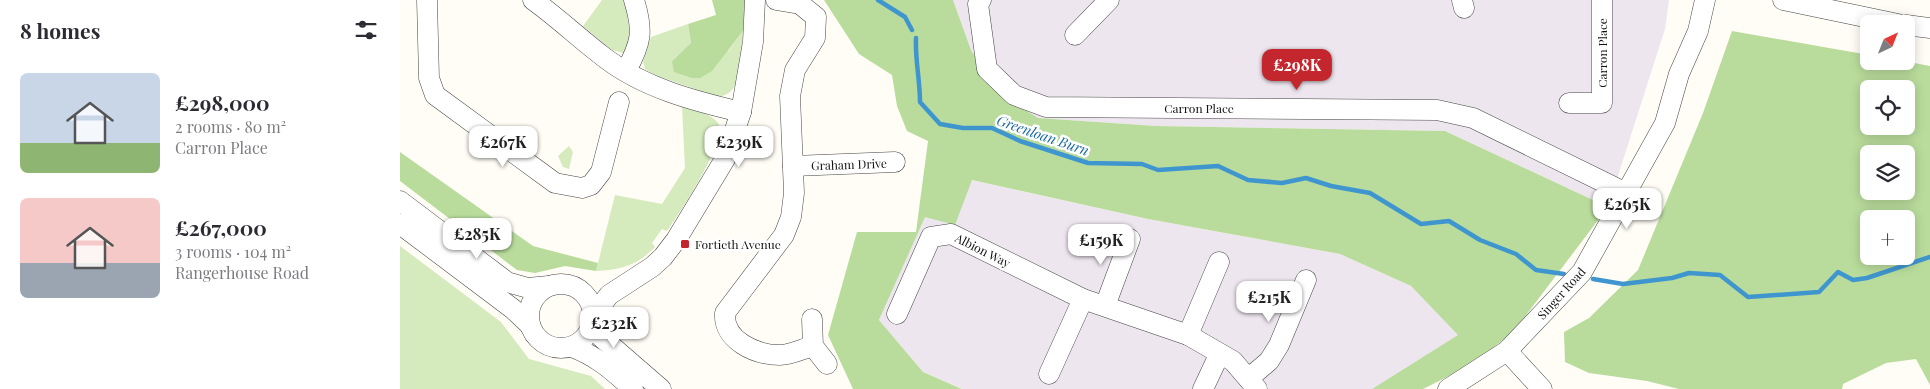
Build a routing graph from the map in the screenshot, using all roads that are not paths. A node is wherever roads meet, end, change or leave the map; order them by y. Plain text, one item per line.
1 (427, 0) edge
2 (533, 0) edge
3 (634, 0) edge
4 (755, 0) edge
5 (776, 0) edge
6 (981, 0) edge
7 (1109, 0) edge
8 (1602, 0) edge
9 (1705, 0) edge
10 (1783, 0) edge
11 (1860, 16) edge
12 (1915, 26) edge
13 (1930, 28) edge
14 (1076, 35) dead end
15 (626, 71) junction
16 (619, 102) dead end
17 (1569, 103) dead end
18 (740, 112) junction
19 (895, 162) dead end
20 (793, 166) junction
21 (1626, 193) junction
22 (400, 201) edge
23 (400, 224) edge
24 (1130, 239) dead end
25 (1219, 262) dead end
26 (1306, 280) dead end
27 (626, 281) junction
28 (549, 286) junction
29 (574, 286) junction
30 (1083, 299) junction
31 (1105, 306) junction
32 (897, 314) dead end
33 (594, 320) junction
34 (812, 320) dead end
35 (530, 325) junction
36 (1188, 335) junction
37 (813, 346) junction
38 (572, 347) junction
39 (1508, 351) junction
40 (1220, 354) junction
41 (827, 364) dead end
42 (1049, 374) dead end
43 (1253, 383) edge
44 (633, 389) edge
45 (661, 389) edge
46 (1203, 389) edge
47 (1448, 389) edge
48 (1542, 389) edge

1 - 16 street
2 - 15 street
3 - 15 street
4 - 18 street
5 - 20 street, Graham Drive
6 - 21 street, Carron Place
7 - 14 street
8 - 17 street, Carron Place
9 - 21 street, Singer Road
10 - 11 street
12 - 13 street
15 - 18 street
18 - 27 street
19 - 20 street, Graham Drive
20 - 37 street
21 - 39 street, Singer Road
22 - 28 street
23 - 35 street
24 - 31 street
25 - 36 street
26 - 43 street, Albion Way
27 - 29 street
27 - 33 street
28 - 29 street
28 - 35 street
29 - 33 street
30 - 31 street, Albion Way
30 - 32 street, Albion Way
30 - 42 street
31 - 36 street, Albion Way
33 - 38 street
33 - 45 street
34 - 37 street
35 - 38 street
36 - 40 street, Albion Way
37 - 41 street
38 - 44 street
39 - 47 street, Singer Road
39 - 48 street
40 - 43 street, Albion Way
40 - 46 street

